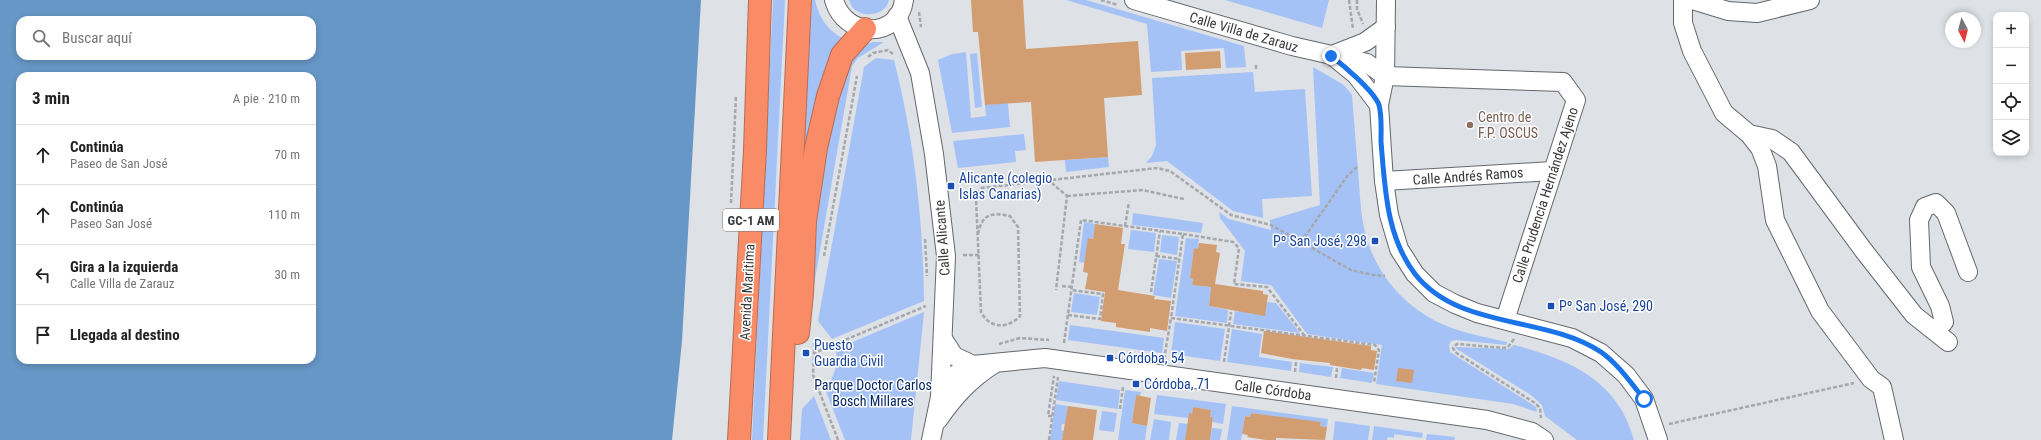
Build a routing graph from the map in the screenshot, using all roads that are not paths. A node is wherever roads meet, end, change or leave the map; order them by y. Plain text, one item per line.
1 (760, 0) edge
2 (800, 0) edge
3 (834, 0) edge
4 (1134, 0) edge
5 (1386, 0) edge
6 (1683, 0) edge
7 (1692, 0) edge
8 (1810, 0) edge
9 (912, 3) edge
10 (897, 16) junction
11 (1386, 27) junction
12 (866, 29) junction
13 (1331, 56) junction
14 (1385, 76) junction
15 (1379, 105) junction
16 (1749, 134) junction
17 (1553, 171) junction
18 (1384, 181) junction
19 (1968, 272) dead end
20 (1507, 327) junction
21 (943, 339) junction
22 (972, 372) junction
23 (945, 373) junction
24 (1657, 434) edge
25 (934, 435) edge
26 (779, 436) edge
27 (739, 440) edge
28 (1544, 440) edge
29 (1894, 440) edge

1 - 27 highway, Avenida Maritima / GC-1 AM
2 - 26 highway, GC-1 AM
3 - 12 street
4 - 13 street, Calle Villa de Zarauz
5 - 11 street
6 - 16 street
7 - 8 street
9 - 10 street
10 - 12 street
10 - 21 street, Calle Alicante
11 - 13 street
11 - 14 street
12 - 26 highway
13 - 14 street, Calle Villa de Zarauz
13 - 15 street, Calle Villa de Zarauz
14 - 15 street
14 - 17 street, Calle Prudencia Hernández Ajeno
15 - 18 street
16 - 19 street
16 - 29 street
17 - 18 street, Calle Andrés Ramos
17 - 20 street, Calle Prudencia Hernández Ajeno
18 - 20 street
20 - 24 street
21 - 22 street
21 - 23 street, Calle Alicante
22 - 23 street
22 - 25 street
22 - 28 street, Calle Córdoba
23 - 25 street, Calle Alicante

